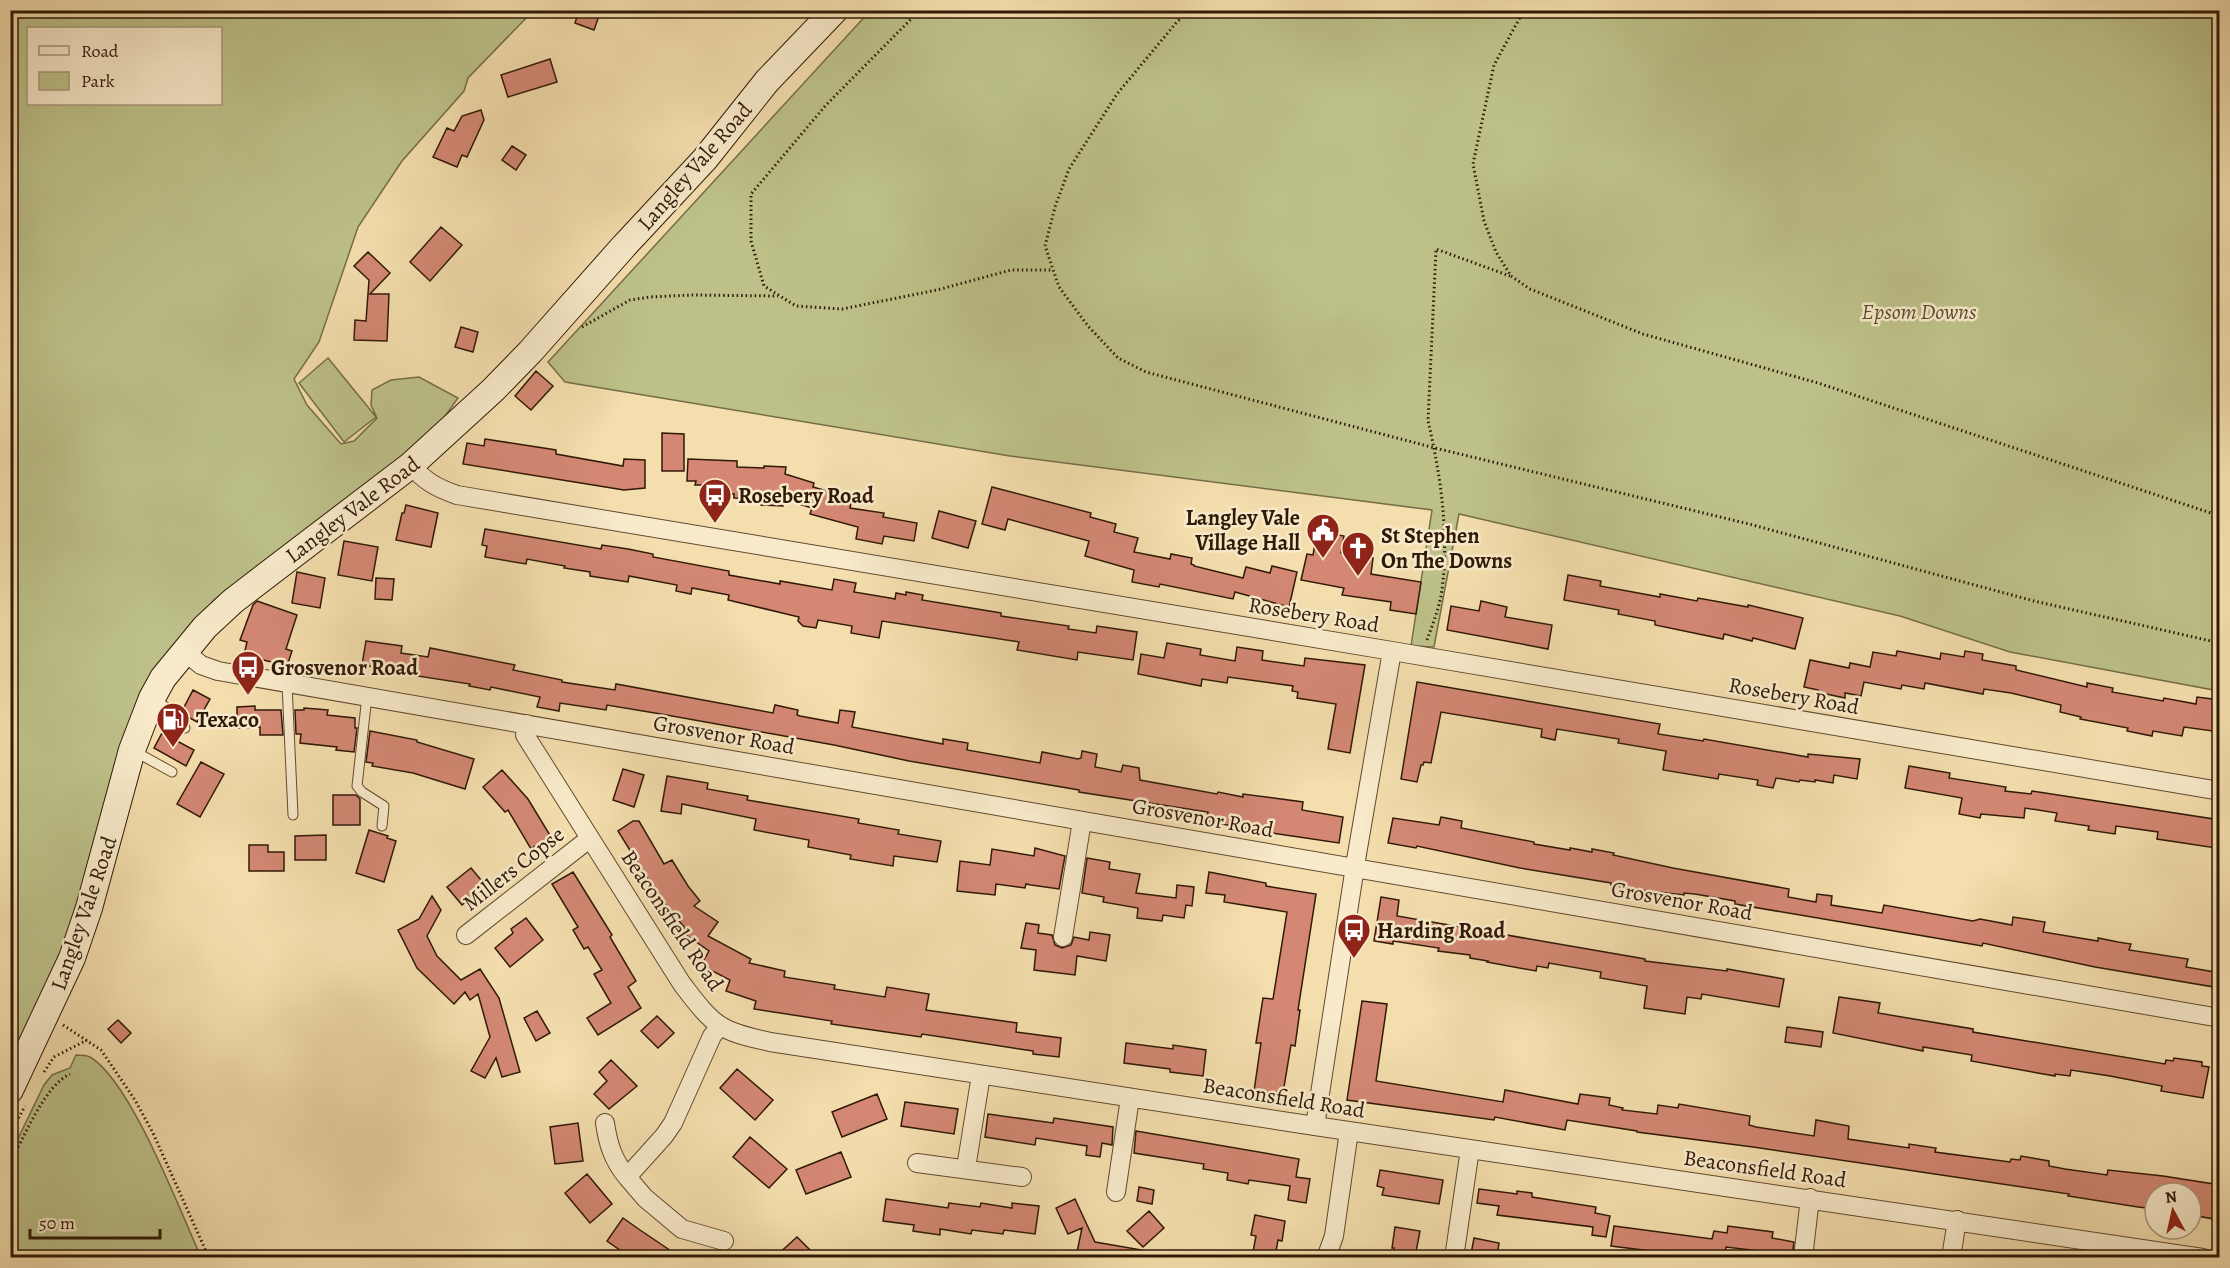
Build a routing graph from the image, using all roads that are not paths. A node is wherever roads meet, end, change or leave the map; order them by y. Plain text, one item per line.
1 (835, 10) edge
2 (411, 465) junction
3 (184, 651) junction
4 (1392, 651) junction
5 (287, 684) junction
6 (367, 696) junction
7 (152, 698) junction
8 (527, 724) junction
9 (185, 729) dead end
10 (132, 750) junction
11 (171, 772) dead end
12 (2220, 791) edge
13 (293, 815) dead end
14 (1082, 821) junction
15 (382, 826) dead end
16 (589, 839) junction
17 (1356, 868) junction
18 (466, 935) dead end
19 (1063, 937) dead end
20 (2220, 1018) edge
21 (720, 1026) junction
22 (981, 1075) junction
23 (18, 1098) edge
24 (1130, 1098) junction
25 (604, 1123) dead end
26 (1315, 1126) junction
27 (1348, 1131) junction
28 (1470, 1149) junction
29 (917, 1162) dead end
30 (966, 1168) junction
31 (627, 1177) junction
32 (1022, 1177) dead end
33 (1116, 1192) dead end
34 (1810, 1198) junction
35 (1957, 1220) junction
36 (724, 1241) dead end
37 (2099, 1250) edge
38 (1326, 1257) edge
39 (1454, 1257) edge
40 (1803, 1257) edge
41 (1951, 1257) edge
42 (2203, 1257) edge

1 - 2 street, Langley Vale Road
2 - 3 street, Langley Vale Road
2 - 4 street, Rosebery Road
3 - 5 street, Grosvenor Road
3 - 7 street, Langley Vale Road
4 - 12 street, Rosebery Road
4 - 17 street
5 - 6 street, Grosvenor Road
5 - 13 lane
6 - 8 street, Grosvenor Road
6 - 15 lane
7 - 9 lane
7 - 10 street, Langley Vale Road
8 - 14 street, Grosvenor Road
8 - 16 street, Beaconsfield Road
10 - 11 lane
10 - 23 street, Langley Vale Road
14 - 17 street, Grosvenor Road
14 - 19 street
16 - 18 street, Millers Copse
16 - 21 street, Beaconsfield Road
17 - 20 street, Grosvenor Road
17 - 26 street
21 - 22 street, Beaconsfield Road
21 - 31 street
22 - 24 street, Beaconsfield Road
22 - 30 street
24 - 26 street, Beaconsfield Road
24 - 33 street
25 - 31 street
26 - 27 street, Beaconsfield Road
27 - 28 street, Beaconsfield Road
27 - 38 street
28 - 34 street, Beaconsfield Road
28 - 39 street
29 - 30 street
30 - 32 street
31 - 36 street
34 - 35 street, Beaconsfield Road
34 - 40 street
35 - 37 street, Beaconsfield Road
35 - 41 street
37 - 42 street, Beaconsfield Road

